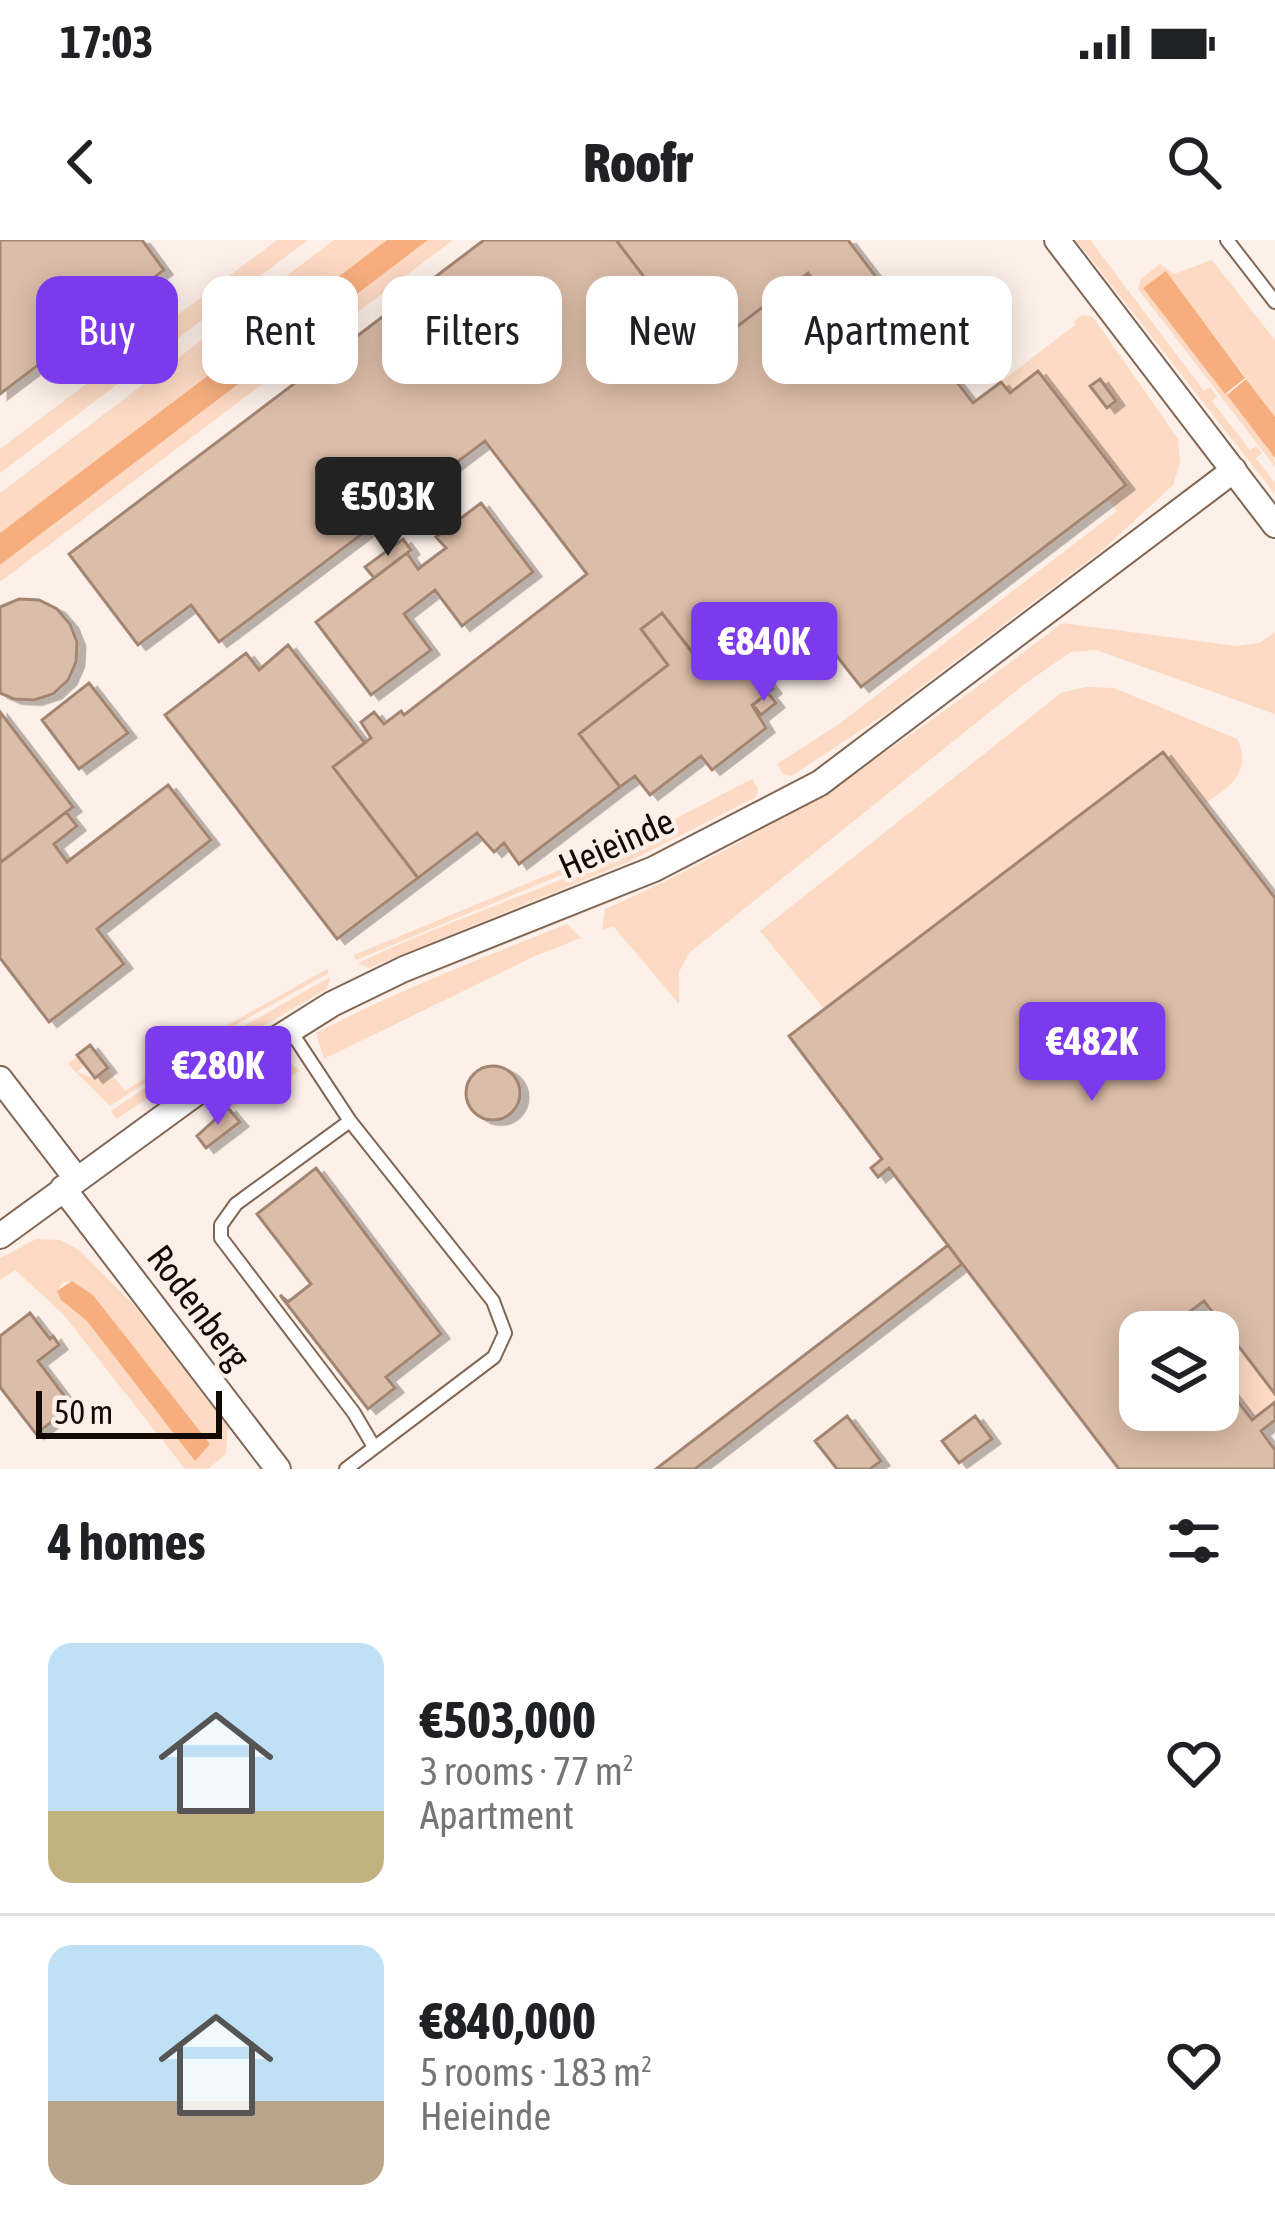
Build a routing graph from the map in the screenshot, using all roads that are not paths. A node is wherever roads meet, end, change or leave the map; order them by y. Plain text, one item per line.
1 (1057, 240) edge
2 (1226, 240) edge
3 (1275, 302) edge
4 (1234, 470) junction
5 (1275, 525) edge
6 (290, 1030) junction
7 (0, 1079) edge
8 (350, 1121) junction
9 (70, 1183) junction
10 (0, 1236) edge
11 (374, 1447) junction
12 (278, 1469) edge
13 (346, 1469) edge

1 - 4 street
2 - 3 lane
4 - 5 street
4 - 6 street, Heieinde
6 - 8 lane
6 - 9 street, Heieinde
7 - 9 street, Rodenberg
8 - 11 lane
8 - 11 lane
9 - 10 street, Heieinde
9 - 12 street, Rodenberg
11 - 13 lane

